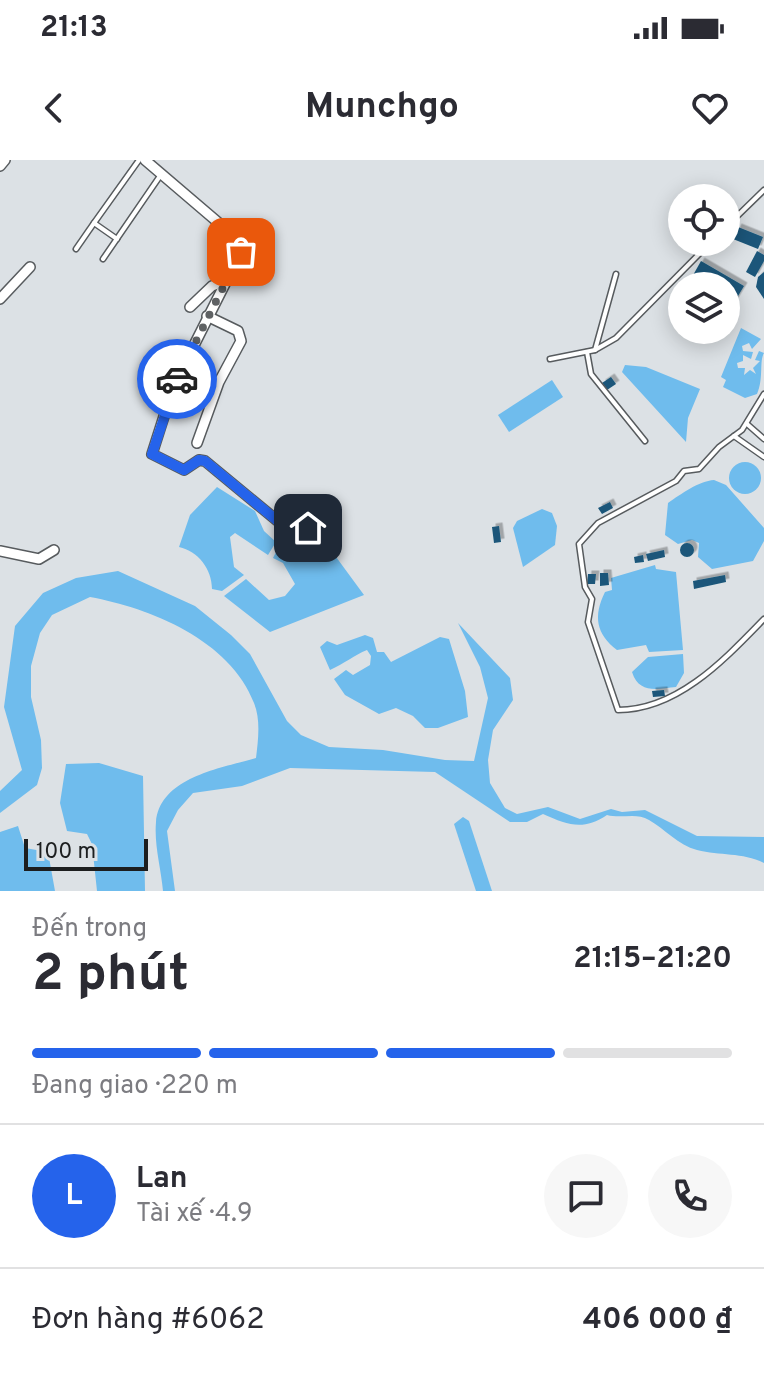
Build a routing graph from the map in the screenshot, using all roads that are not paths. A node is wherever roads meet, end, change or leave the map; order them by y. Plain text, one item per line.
1 (5, 160) edge
2 (142, 160) edge
3 (0, 166) edge
4 (160, 176) junction
5 (764, 190) edge
6 (740, 213) edge
7 (94, 223) junction
8 (117, 239) junction
9 (76, 249) dead end
10 (697, 256) edge
11 (103, 259) dead end
12 (30, 267) dead end
13 (616, 274) dead end
14 (225, 281) junction
15 (0, 299) edge
16 (190, 307) dead end
17 (207, 316) junction
18 (595, 350) junction
19 (587, 352) junction
20 (550, 359) dead end
21 (764, 394) edge
22 (747, 424) junction
23 (734, 436) junction
24 (764, 439) edge
25 (645, 441) dead end
26 (197, 443) dead end
27 (764, 457) edge
28 (322, 519) dead end
29 (54, 550) dead end
30 (0, 551) edge
31 (764, 619) edge

1 - 3 street
2 - 4 street
2 - 7 lane
4 - 8 lane
4 - 14 street
5 - 6 lane
7 - 8 lane
7 - 9 lane
8 - 11 lane
10 - 18 lane
12 - 15 street
13 - 18 lane
14 - 16 street
14 - 17 street
17 - 26 street
17 - 28 street
18 - 19 lane
19 - 20 lane
19 - 25 lane
21 - 22 lane
22 - 23 lane
22 - 24 lane
23 - 27 lane
23 - 31 lane
29 - 30 street

